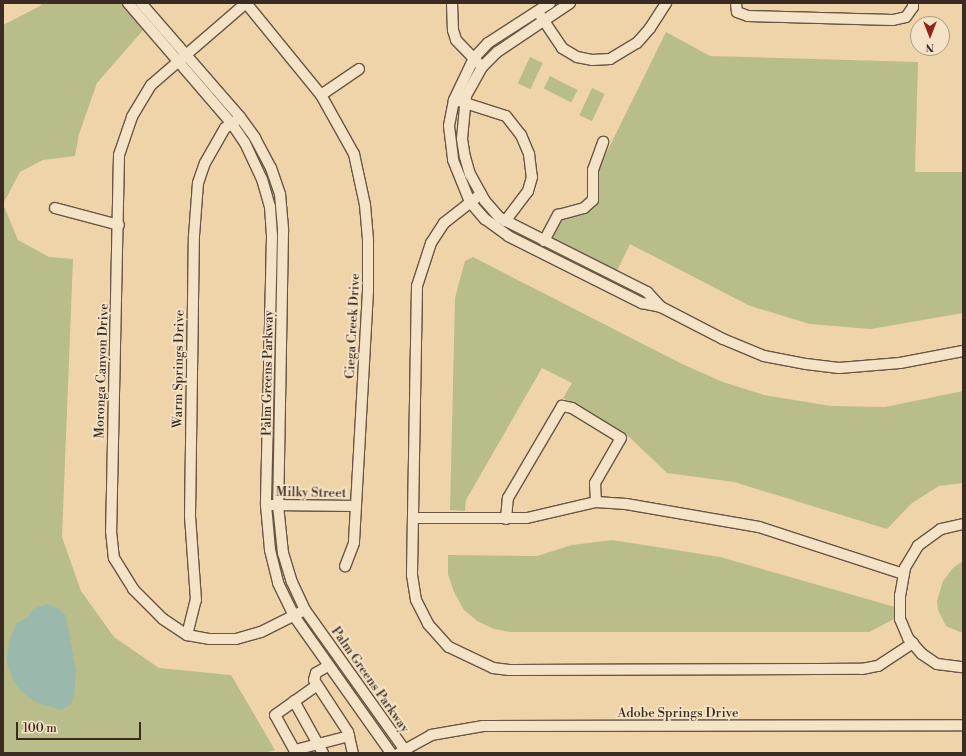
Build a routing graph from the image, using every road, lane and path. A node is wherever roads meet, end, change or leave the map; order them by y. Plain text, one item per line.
1 (128, 3) edge
2 (141, 3) edge
3 (246, 3) edge
4 (452, 3) edge
5 (550, 3) edge
6 (570, 3) edge
7 (666, 3) edge
8 (913, 3) edge
9 (736, 7) edge
10 (537, 11) junction
11 (543, 20) junction
12 (187, 55) junction
13 (474, 58) junction
14 (179, 62) junction
15 (482, 67) junction
16 (360, 69) dead end
17 (322, 95) junction
18 (454, 100) junction
19 (465, 102) junction
20 (240, 118) junction
21 (232, 124) junction
22 (603, 142) dead end
23 (481, 194) junction
24 (470, 202) junction
25 (55, 208) dead end
26 (505, 221) junction
27 (119, 224) junction
28 (544, 241) junction
29 (661, 307) junction
30 (963, 351) edge
31 (596, 502) junction
32 (266, 505) junction
33 (278, 505) junction
34 (356, 506) junction
35 (414, 518) junction
36 (506, 519) junction
37 (963, 524) edge
38 (346, 566) dead end
39 (904, 574) junction
40 (305, 610) junction
41 (294, 616) junction
42 (187, 635) junction
43 (913, 643) junction
44 (328, 666) junction
45 (963, 667) edge
46 (316, 686) junction
47 (294, 701) junction
48 (963, 725) edge
49 (349, 736) junction
50 (322, 748) edge
51 (295, 752) edge
52 (403, 752) edge
53 (353, 753) edge
54 (391, 753) edge

1 - 14 street, Palm Greens Parkway
2 - 12 street, Palm Greens Parkway
3 - 12 street, Moronga Canyon Drive
3 - 17 street, Ciega Creek Drive
4 - 13 street
5 - 10 street
6 - 11 street
7 - 11 street
8 - 9 street
10 - 11 street
10 - 13 street
11 - 15 street
12 - 14 street, Moronga Canyon Drive
12 - 20 street, Palm Greens Parkway
13 - 15 street
13 - 18 street
14 - 21 street, Palm Greens Parkway
14 - 27 street, Moronga Canyon Drive
15 - 19 street
16 - 17 street
17 - 34 street, Ciega Creek Drive
18 - 19 street
18 - 24 street
19 - 23 street
19 - 26 street
20 - 21 street, Warm Springs Drive
20 - 33 street, Palm Greens Parkway
21 - 32 street, Palm Greens Parkway
21 - 42 street, Warm Springs Drive
22 - 28 street
23 - 24 street
23 - 26 street
24 - 29 street
24 - 35 street
25 - 27 street
26 - 28 street
27 - 42 street, Moronga Canyon Drive
28 - 29 street
29 - 30 street
31 - 36 street
31 - 36 street
31 - 39 street
32 - 33 street, Milky Street
32 - 41 street, Palm Greens Parkway
33 - 34 street, Milky Street
33 - 40 street, Palm Greens Parkway
34 - 38 street, Ciega Creek Drive
35 - 36 street
35 - 43 street
37 - 39 street
39 - 43 street
40 - 41 street, Moronga Canyon Drive
40 - 52 street, Palm Greens Parkway
41 - 42 street, Moronga Canyon Drive
41 - 44 street, Palm Greens Parkway
43 - 45 street
44 - 46 street
44 - 54 street, Palm Greens Parkway
46 - 47 street
46 - 49 street
47 - 50 street
47 - 51 street
48 - 52 street, Adobe Springs Drive
49 - 50 street
49 - 53 street
50 - 51 street

